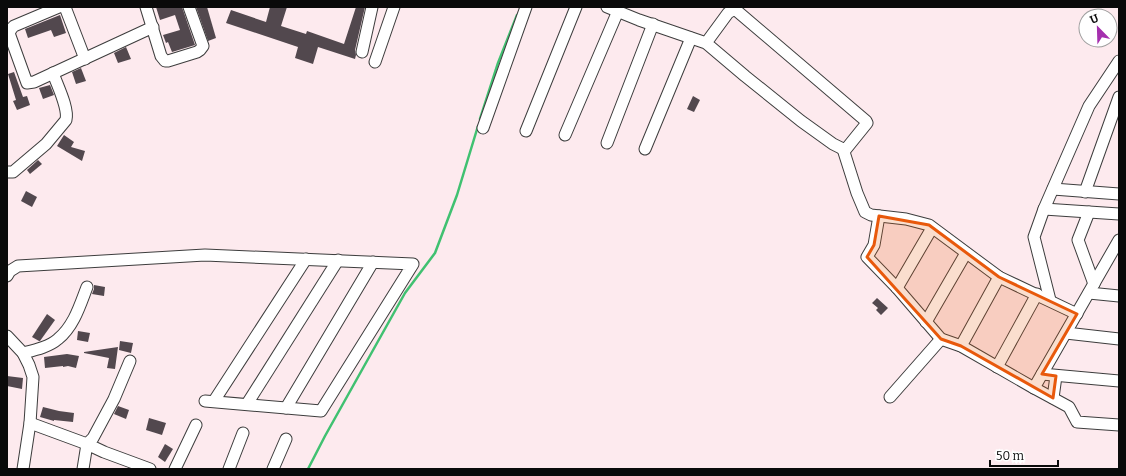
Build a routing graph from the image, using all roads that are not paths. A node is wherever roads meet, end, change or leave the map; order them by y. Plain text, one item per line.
1 (59, 7) edge
2 (65, 7) edge
3 (146, 7) edge
4 (190, 7) edge
5 (372, 7) edge
6 (394, 7) edge
7 (526, 7) edge
8 (576, 7) edge
9 (607, 7) edge
10 (618, 11) junction
11 (653, 24) junction
12 (153, 27) junction
13 (691, 38) junction
14 (706, 43) junction
15 (362, 52) dead end
16 (85, 59) junction
17 (1119, 61) edge
18 (375, 62) dead end
19 (53, 73) junction
20 (1119, 97) edge
21 (483, 128) dead end
22 (526, 131) dead end
23 (565, 135) dead end
24 (607, 143) dead end
25 (645, 149) dead end
26 (843, 149) junction
27 (7, 172) edge
28 (1053, 189) junction
29 (1085, 192) junction
30 (1119, 194) edge
31 (1044, 209) junction
32 (1089, 212) junction
33 (1119, 214) edge
34 (879, 216) junction
35 (932, 228) junction
36 (1119, 240) edge
37 (966, 252) junction
38 (1115, 253) edge
39 (306, 259) junction
40 (338, 260) junction
41 (373, 262) junction
42 (7, 276) edge
43 (999, 277) junction
44 (87, 287) dead end
45 (897, 288) junction
46 (1091, 289) junction
47 (1037, 294) junction
48 (1119, 296) edge
49 (1050, 300) junction
50 (1077, 314) junction
51 (926, 322) junction
52 (1066, 333) junction
53 (7, 336) edge
54 (941, 339) junction
55 (1119, 339) edge
56 (961, 346) junction
57 (23, 353) junction
58 (130, 361) dead end
59 (997, 367) junction
60 (1042, 374) junction
61 (1056, 376) junction
62 (1119, 381) edge
63 (1034, 388) junction
64 (890, 397) dead end
65 (1053, 398) junction
66 (247, 404) junction
67 (286, 408) junction
68 (30, 422) junction
69 (196, 425) dead end
70 (1119, 425) edge
71 (243, 433) dead end
72 (286, 439) dead end
73 (88, 444) junction
74 (23, 469) edge
75 (83, 469) edge
76 (150, 469) edge
77 (175, 469) edge
78 (229, 469) edge
79 (273, 469) edge

1 - 19 street
2 - 16 street
3 - 12 street
4 - 12 street
5 - 15 street
6 - 18 street
7 - 21 street
8 - 22 street
9 - 10 street
10 - 11 street
10 - 23 street
11 - 13 street
11 - 24 street
12 - 16 street
13 - 14 street
13 - 25 street
14 - 26 street
14 - 26 street
16 - 19 street
17 - 28 street
19 - 27 street
20 - 29 street
26 - 34 street
28 - 29 street
28 - 31 street
29 - 30 street
31 - 32 street
31 - 49 street
32 - 33 street
32 - 46 street
34 - 35 street
34 - 45 street
35 - 37 street
35 - 45 street
36 - 38 street
37 - 43 street
37 - 51 street
38 - 46 street
39 - 40 street
39 - 42 street
39 - 66 street
40 - 41 street
40 - 66 street
41 - 67 street
41 - 67 street
43 - 47 street
43 - 56 street
44 - 57 street
45 - 51 street
46 - 48 street
46 - 50 street
47 - 49 street
47 - 59 street
49 - 50 street
50 - 52 street
51 - 54 street
52 - 55 street
52 - 60 street
53 - 57 street
54 - 56 street
54 - 64 street
56 - 59 street
57 - 68 street
58 - 73 street
59 - 63 street
60 - 61 street
60 - 63 street
61 - 62 street
61 - 65 street
63 - 65 street
65 - 70 street
66 - 67 street
68 - 73 street
68 - 74 street
69 - 77 street
71 - 78 street
72 - 79 street
73 - 75 street
73 - 76 street

